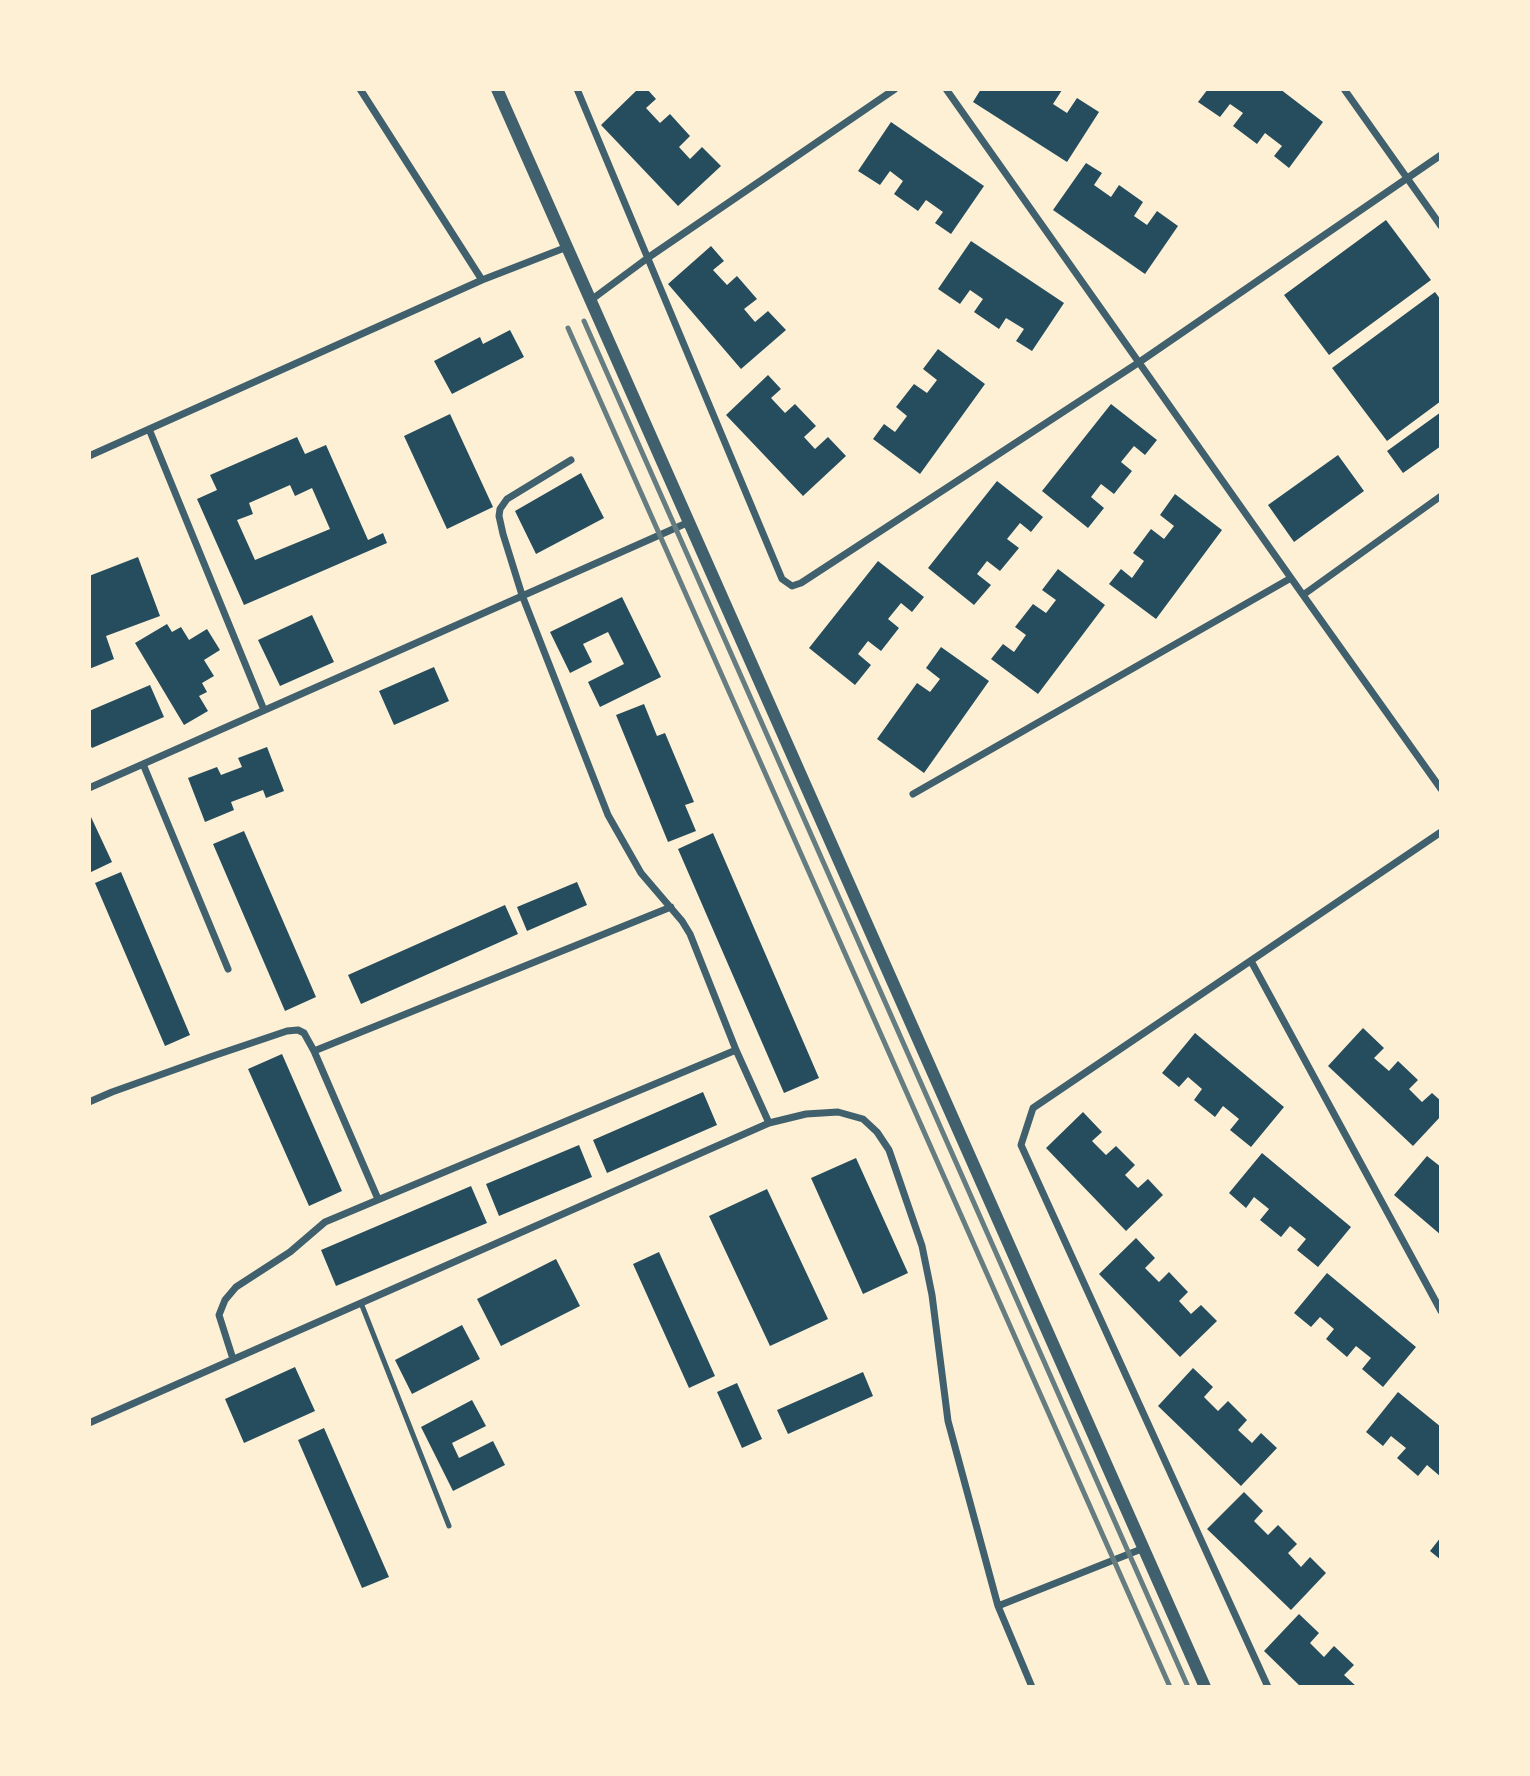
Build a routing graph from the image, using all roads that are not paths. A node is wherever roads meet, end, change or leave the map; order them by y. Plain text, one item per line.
1 (360, 89) edge
2 (497, 89) edge
3 (577, 89) edge
4 (895, 89) edge
5 (946, 89) edge
6 (1344, 89) edge
7 (1441, 155) edge
8 (1407, 179) junction
9 (1441, 226) edge
10 (567, 247) junction
11 (649, 257) junction
12 (482, 281) junction
13 (590, 300) junction
14 (1138, 363) junction
15 (149, 429) junction
16 (89, 456) edge
17 (571, 460) dead end
18 (1441, 496) edge
19 (689, 522) junction
20 (1291, 579) junction
21 (522, 595) junction
22 (1303, 595) junction
23 (264, 710) junction
24 (143, 764) junction
25 (89, 788) edge
26 (1441, 789) edge
27 (913, 794) dead end
28 (1441, 832) edge
29 (671, 907) junction
30 (1251, 961) junction
31 (228, 969) dead end
32 (736, 1050) junction
33 (314, 1051) junction
34 (89, 1102) edge
35 (769, 1122) junction
36 (378, 1199) junction
37 (361, 1303) junction
38 (1441, 1311) edge
39 (233, 1359) junction
40 (89, 1423) edge
41 (449, 1526) dead end
42 (1144, 1548) junction
43 (998, 1606) junction
44 (1032, 1687) edge
45 (1206, 1687) edge
46 (1268, 1687) edge

1 - 12 street
2 - 10 street
3 - 11 street
4 - 11 street
5 - 14 street
6 - 8 street
7 - 8 street
8 - 9 street
8 - 14 street
10 - 12 street
10 - 13 street
11 - 13 street
11 - 14 street
12 - 15 street
13 - 19 street
14 - 20 street
15 - 16 street
15 - 23 street
17 - 21 street
18 - 22 street
19 - 21 street
19 - 42 street
20 - 22 street
20 - 27 street
21 - 23 street
21 - 29 street
22 - 26 street
23 - 24 street
24 - 25 street
24 - 31 street
28 - 30 street
29 - 32 street
29 - 33 street
30 - 38 street
30 - 46 street
32 - 35 street
32 - 36 street
33 - 34 street
33 - 36 street
35 - 37 street
35 - 43 street
36 - 39 street
37 - 39 street
37 - 41 lane
39 - 40 street
42 - 43 street
42 - 45 street
43 - 44 street

